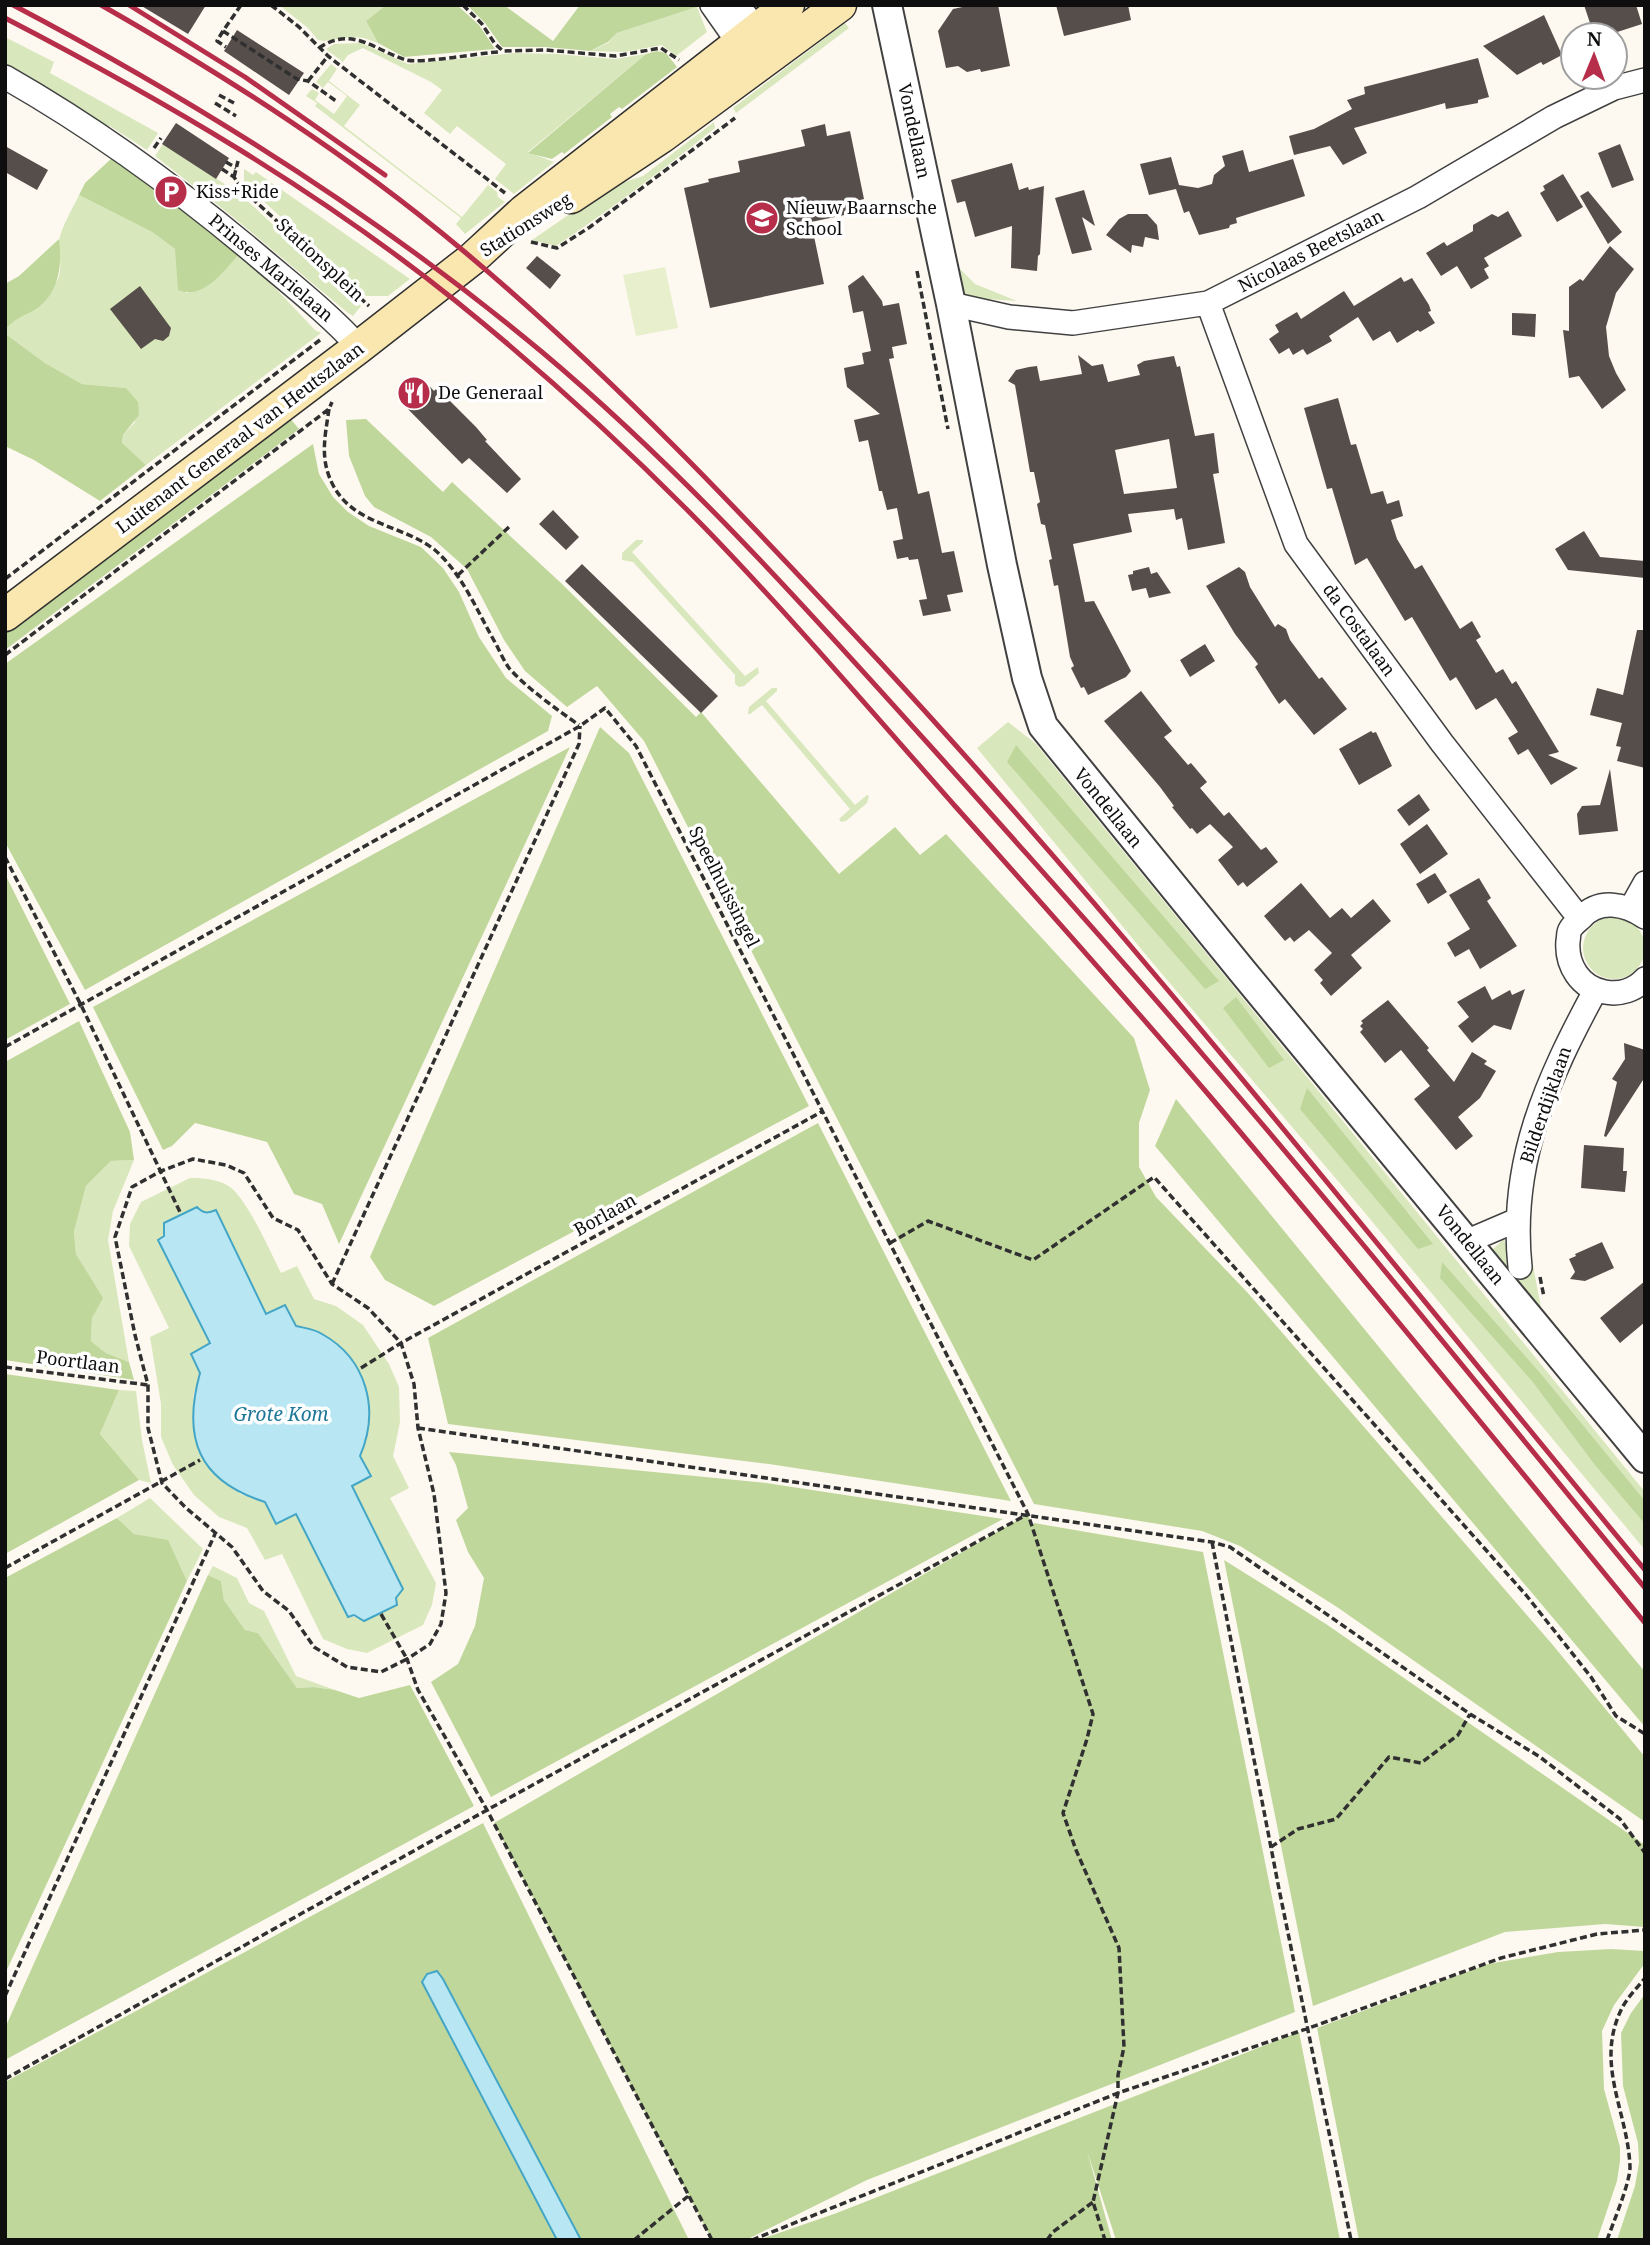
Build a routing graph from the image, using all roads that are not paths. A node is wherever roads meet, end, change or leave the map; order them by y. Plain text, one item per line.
1 (712, 5) edge
2 (788, 5) edge
3 (840, 5) edge
4 (887, 5) edge
5 (744, 25) edge
6 (768, 60) junction
7 (5, 77) edge
8 (1645, 80) edge
9 (472, 259) junction
10 (1209, 303) junction
11 (951, 304) junction
12 (349, 337) junction
13 (5, 615) edge
14 (1645, 883) edge
15 (1638, 913) edge
16 (1580, 919) junction
17 (1643, 983) edge
18 (1595, 990) junction
19 (1517, 1220) junction
20 (1468, 1241) junction
21 (1530, 1269) road end
22 (1645, 1458) edge

1 - 5 street
2 - 5 main road, Stationsweg
3 - 6 main road, Stationsweg
4 - 11 street, Vondellaan
5 - 6 street
5 - 9 main road, Stationsweg
6 - 9 main road, Stationsweg
7 - 12 street, Prinses Marielaan
8 - 10 street, Nicolaas Beetslaan
9 - 12 main road, Luitenant Generaal van Heutszlaan
10 - 11 street, Nicolaas Beetslaan
10 - 16 street, da Costalaan
11 - 20 street, Vondellaan
12 - 13 main road, Luitenant Generaal van Heutszlaan
14 - 15 street
15 - 16 street
16 - 18 street
17 - 18 street
18 - 19 street, Bilderdijklaan
19 - 20 street
19 - 21 street, Bilderdijklaan
20 - 22 street, Vondellaan

